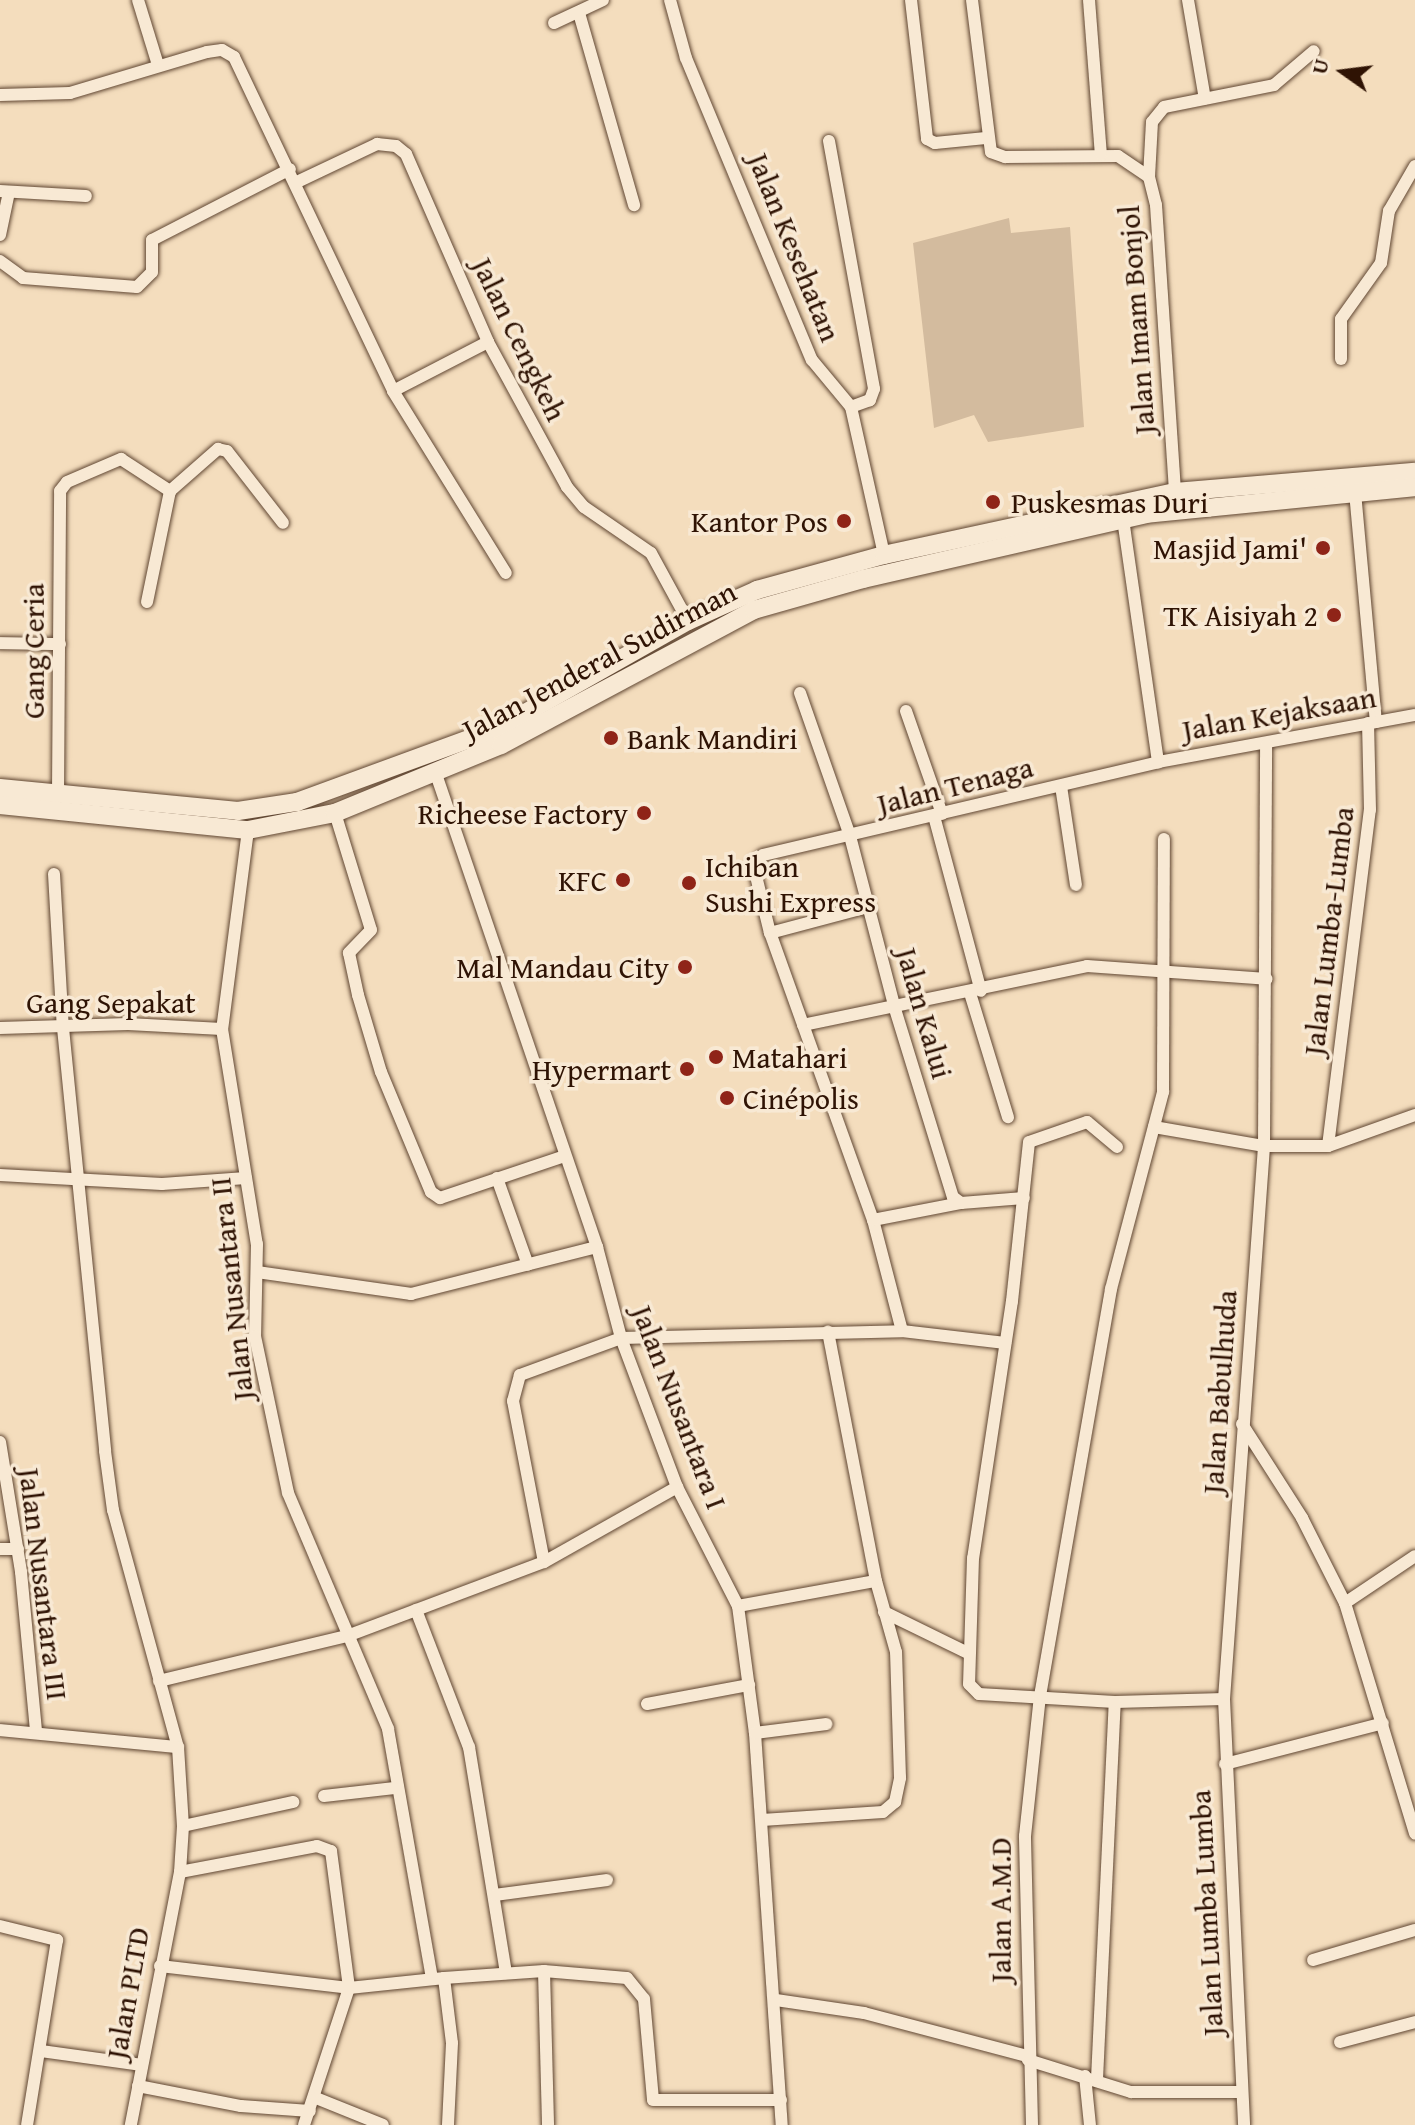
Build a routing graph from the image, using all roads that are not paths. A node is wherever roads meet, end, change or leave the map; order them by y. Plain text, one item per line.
1 (138, 0) edge
2 (603, 0) edge
3 (670, 0) edge
4 (911, 0) edge
5 (972, 0) edge
6 (1089, 0) edge
7 (1188, 0) edge
8 (579, 13) junction
9 (554, 23) dead end
10 (1314, 51) dead end
11 (158, 65) junction
12 (0, 95) edge
13 (1205, 99) junction
14 (986, 138) junction
15 (829, 141) dead end
16 (1101, 155) junction
17 (1415, 166) edge
18 (290, 169) junction
19 (1149, 177) junction
20 (297, 182) junction
21 (5, 192) edge
22 (86, 196) dead end
23 (634, 205) dead end
24 (0, 235) edge
25 (0, 261) edge
26 (488, 342) junction
27 (1341, 359) dead end
28 (393, 391) junction
29 (851, 407) junction
30 (1415, 472) edge
31 (1415, 487) edge
32 (170, 491) junction
33 (1175, 492) junction
34 (1300, 492) junction
35 (1355, 492) junction
36 (1123, 519) junction
37 (283, 523) dead end
38 (884, 555) junction
39 (506, 573) dead end
40 (813, 583) junction
41 (147, 602) dead end
42 (688, 621) junction
43 (0, 643) edge
44 (60, 644) junction
45 (800, 693) dead end
46 (906, 711) dead end
47 (1415, 715) edge
48 (1372, 722) junction
49 (1266, 745) junction
50 (1158, 762) junction
51 (436, 774) junction
52 (1061, 786) junction
53 (0, 788) edge
54 (68, 800) junction
55 (0, 805) edge
56 (335, 813) junction
57 (938, 815) junction
58 (248, 830) junction
59 (850, 836) junction
60 (1164, 839) dead end
61 (54, 874) dead end
62 (1076, 885) dead end
63 (868, 907) junction
64 (770, 933) junction
65 (1165, 968) junction
66 (1267, 979) junction
67 (976, 992) junction
68 (895, 1009) junction
69 (803, 1025) junction
70 (0, 1028) edge
71 (63, 1028) junction
72 (222, 1029) junction
73 (1415, 1115) edge
74 (1008, 1117) dead end
75 (1154, 1127) junction
76 (1264, 1146) junction
77 (1328, 1146) junction
78 (1117, 1147) dead end
79 (565, 1156) junction
80 (0, 1175) edge
81 (79, 1176) junction
82 (246, 1178) junction
83 (497, 1178) junction
84 (1024, 1198) junction
85 (959, 1202) junction
86 (873, 1220) junction
87 (597, 1247) junction
88 (528, 1265) junction
89 (257, 1272) junction
90 (902, 1331) junction
91 (828, 1332) junction
92 (621, 1338) junction
93 (1005, 1343) junction
94 (1242, 1424) junction
95 (0, 1442) edge
96 (677, 1487) junction
97 (0, 1549) edge
98 (18, 1549) junction
99 (1415, 1556) edge
100 (544, 1562) junction
101 (876, 1581) junction
102 (1345, 1603) junction
103 (738, 1606) junction
104 (416, 1610) junction
105 (884, 1612) junction
106 (347, 1636) junction
107 (968, 1653) junction
108 (159, 1681) junction
109 (749, 1685) junction
110 (1040, 1696) junction
111 (1224, 1699) junction
112 (1115, 1702) junction
113 (647, 1704) dead end
114 (1383, 1723) junction
115 (826, 1724) dead end
116 (0, 1730) edge
117 (36, 1732) junction
118 (755, 1733) junction
119 (178, 1747) junction
120 (1225, 1764) junction
121 (395, 1788) junction
122 (324, 1796) dead end
123 (293, 1802) dead end
124 (762, 1820) junction
125 (183, 1826) junction
126 (1415, 1834) edge
127 (180, 1872) junction
128 (607, 1880) dead end
129 (495, 1895) junction
130 (0, 1926) edge
131 (1415, 1930) edge
132 (1313, 1960) dead end
133 (160, 1966) junction
134 (544, 1971) junction
135 (506, 1973) junction
136 (438, 1978) junction
137 (349, 1988) junction
138 (776, 2000) junction
139 (1415, 2022) edge
140 (1340, 2042) dead end
141 (41, 2051) junction
142 (1027, 2058) junction
143 (142, 2065) junction
144 (1091, 2078) junction
145 (138, 2086) junction
146 (1240, 2092) junction
147 (316, 2098) junction
148 (781, 2100) junction
149 (310, 2111) junction
150 (27, 2125) edge
151 (131, 2125) edge
152 (304, 2125) edge
153 (383, 2125) edge
154 (448, 2125) edge
155 (548, 2125) edge
156 (782, 2125) edge
157 (1032, 2125) edge
158 (1090, 2125) edge
159 (1244, 2125) edge

1 - 11 street
2 - 8 street
3 - 29 street, Jalan Kesehatan
4 - 14 street
5 - 14 street
6 - 16 street
7 - 13 street
8 - 9 street
8 - 23 street
10 - 13 street
11 - 12 street
11 - 18 street
13 - 19 street
14 - 16 street, Jalan Imam Bonjol
15 - 29 street
16 - 19 street, Jalan Imam Bonjol
17 - 27 street
18 - 20 street
18 - 25 street
19 - 33 street, Jalan Imam Bonjol
20 - 26 street, Jalan Cengkeh
20 - 28 street
21 - 22 street
21 - 24 street
26 - 28 street
26 - 42 street, Jalan Cengkeh
28 - 39 street
29 - 38 street, Jalan Kesehatan
30 - 34 street, Jalan Jenderal Sudirman
31 - 35 street, Jalan Jenderal Sudirman
32 - 37 street
32 - 41 street
32 - 44 street, Gang Ceria
33 - 34 street, Jalan Jenderal Sudirman
33 - 38 street, Jalan Jenderal Sudirman
34 - 35 street, Jalan Jenderal Sudirman
34 - 36 street, Jalan Jenderal Sudirman
35 - 48 street, Jalan Lumba-Lumba
36 - 40 street, Jalan Jenderal Sudirman
36 - 50 street, Jalan Kejaksaan
38 - 40 street, Jalan Jenderal Sudirman
40 - 42 street, Jalan Jenderal Sudirman
40 - 51 street, Jalan Jenderal Sudirman
42 - 54 street, Jalan Jenderal Sudirman
43 - 44 street
44 - 54 street, Gang Ceria
45 - 59 street, Jalan Kalui
46 - 57 street
47 - 48 street, Jalan Kejaksaan
48 - 49 street, Jalan Kejaksaan
48 - 77 street, Jalan Lumba-Lumba
49 - 50 street, Jalan Kejaksaan
49 - 66 street
50 - 52 street, Jalan Tenaga
51 - 56 street, Jalan Jenderal Sudirman
51 - 79 street, Jalan Nusantara I
52 - 57 street, Jalan Tenaga
52 - 62 street
53 - 54 street, Jalan Jenderal Sudirman
54 - 55 street, Jalan Jenderal Sudirman
54 - 58 street, Jalan Jenderal Sudirman
56 - 58 street, Jalan Jenderal Sudirman
56 - 83 street
57 - 59 street, Jalan Tenaga
57 - 67 street
58 - 72 street, Jalan Nusantara II
59 - 63 street, Jalan Kalui
59 - 64 street, Jalan Tenaga
60 - 65 street, Jalan A.M.D
61 - 71 street, Jalan PLTD
63 - 64 street
63 - 68 street, Jalan Kalui
64 - 69 street
65 - 66 street
65 - 67 street
65 - 75 street, Jalan A.M.D
66 - 76 street, Jalan Babulhuda
67 - 68 street
67 - 74 street
68 - 69 street
68 - 85 street, Jalan Kalui
69 - 86 street
70 - 71 street, Gang Sepakat
71 - 72 street, Gang Sepakat
71 - 81 street, Jalan PLTD
72 - 82 street, Jalan Nusantara II
73 - 77 street
75 - 76 street
75 - 110 street, Jalan A.M.D
76 - 77 street
76 - 94 street, Jalan Babulhuda
78 - 84 street
79 - 83 street
79 - 87 street, Jalan Nusantara I
80 - 81 street
81 - 82 street
81 - 108 street, Jalan PLTD
82 - 89 street, Jalan Nusantara II
83 - 88 street
84 - 85 street
84 - 93 street
85 - 86 street
86 - 90 street
87 - 88 street
87 - 92 street, Jalan Nusantara I
88 - 89 street
89 - 106 street, Jalan Nusantara II
90 - 91 street
90 - 93 street
91 - 92 street
91 - 101 street
92 - 96 street, Jalan Nusantara I
92 - 100 street
93 - 107 street
94 - 102 street
94 - 111 street, Jalan Babulhuda
95 - 98 street, Jalan Nusantara III
96 - 100 street
96 - 103 street, Jalan Nusantara I
97 - 98 street
98 - 117 street, Jalan Nusantara III
99 - 102 street
100 - 104 street
101 - 103 street
101 - 105 street
102 - 114 street
103 - 109 street, Jalan Nusantara I
104 - 106 street
104 - 129 street
105 - 107 street
105 - 124 street
106 - 108 street
106 - 121 street, Jalan Nusantara II
107 - 110 street
108 - 119 street, Jalan PLTD
109 - 113 street
109 - 118 street, Jalan Nusantara I
110 - 112 street
110 - 142 street, Jalan A.M.D
111 - 112 street
111 - 120 street, Jalan Lumba Lumba
112 - 144 street
114 - 120 street
114 - 126 street
115 - 118 street
116 - 117 street
117 - 119 street
118 - 124 street, Jalan Nusantara I
119 - 125 street, Jalan PLTD
120 - 146 street, Jalan Lumba Lumba
121 - 122 street
121 - 136 street, Jalan Nusantara II
123 - 125 street
124 - 138 street, Jalan Nusantara I
125 - 127 street, Jalan PLTD
127 - 133 street, Jalan PLTD
127 - 137 street
128 - 129 street
129 - 135 street
130 - 141 street
131 - 132 street
133 - 137 street
133 - 143 street, Jalan PLTD
134 - 135 street
134 - 148 street
134 - 155 street
135 - 136 street
136 - 137 street
136 - 154 street, Jalan Nusantara II
137 - 147 street
138 - 142 street
138 - 148 street, Jalan Nusantara I
139 - 140 street
141 - 143 street
141 - 150 street
142 - 144 street
142 - 157 street, Jalan A.M.D
143 - 145 street, Jalan PLTD
144 - 146 street
144 - 158 street
145 - 149 street
145 - 151 street, Jalan PLTD
146 - 159 street, Jalan Lumba Lumba
147 - 149 street
147 - 153 street
148 - 156 street, Jalan Nusantara I
149 - 152 street

